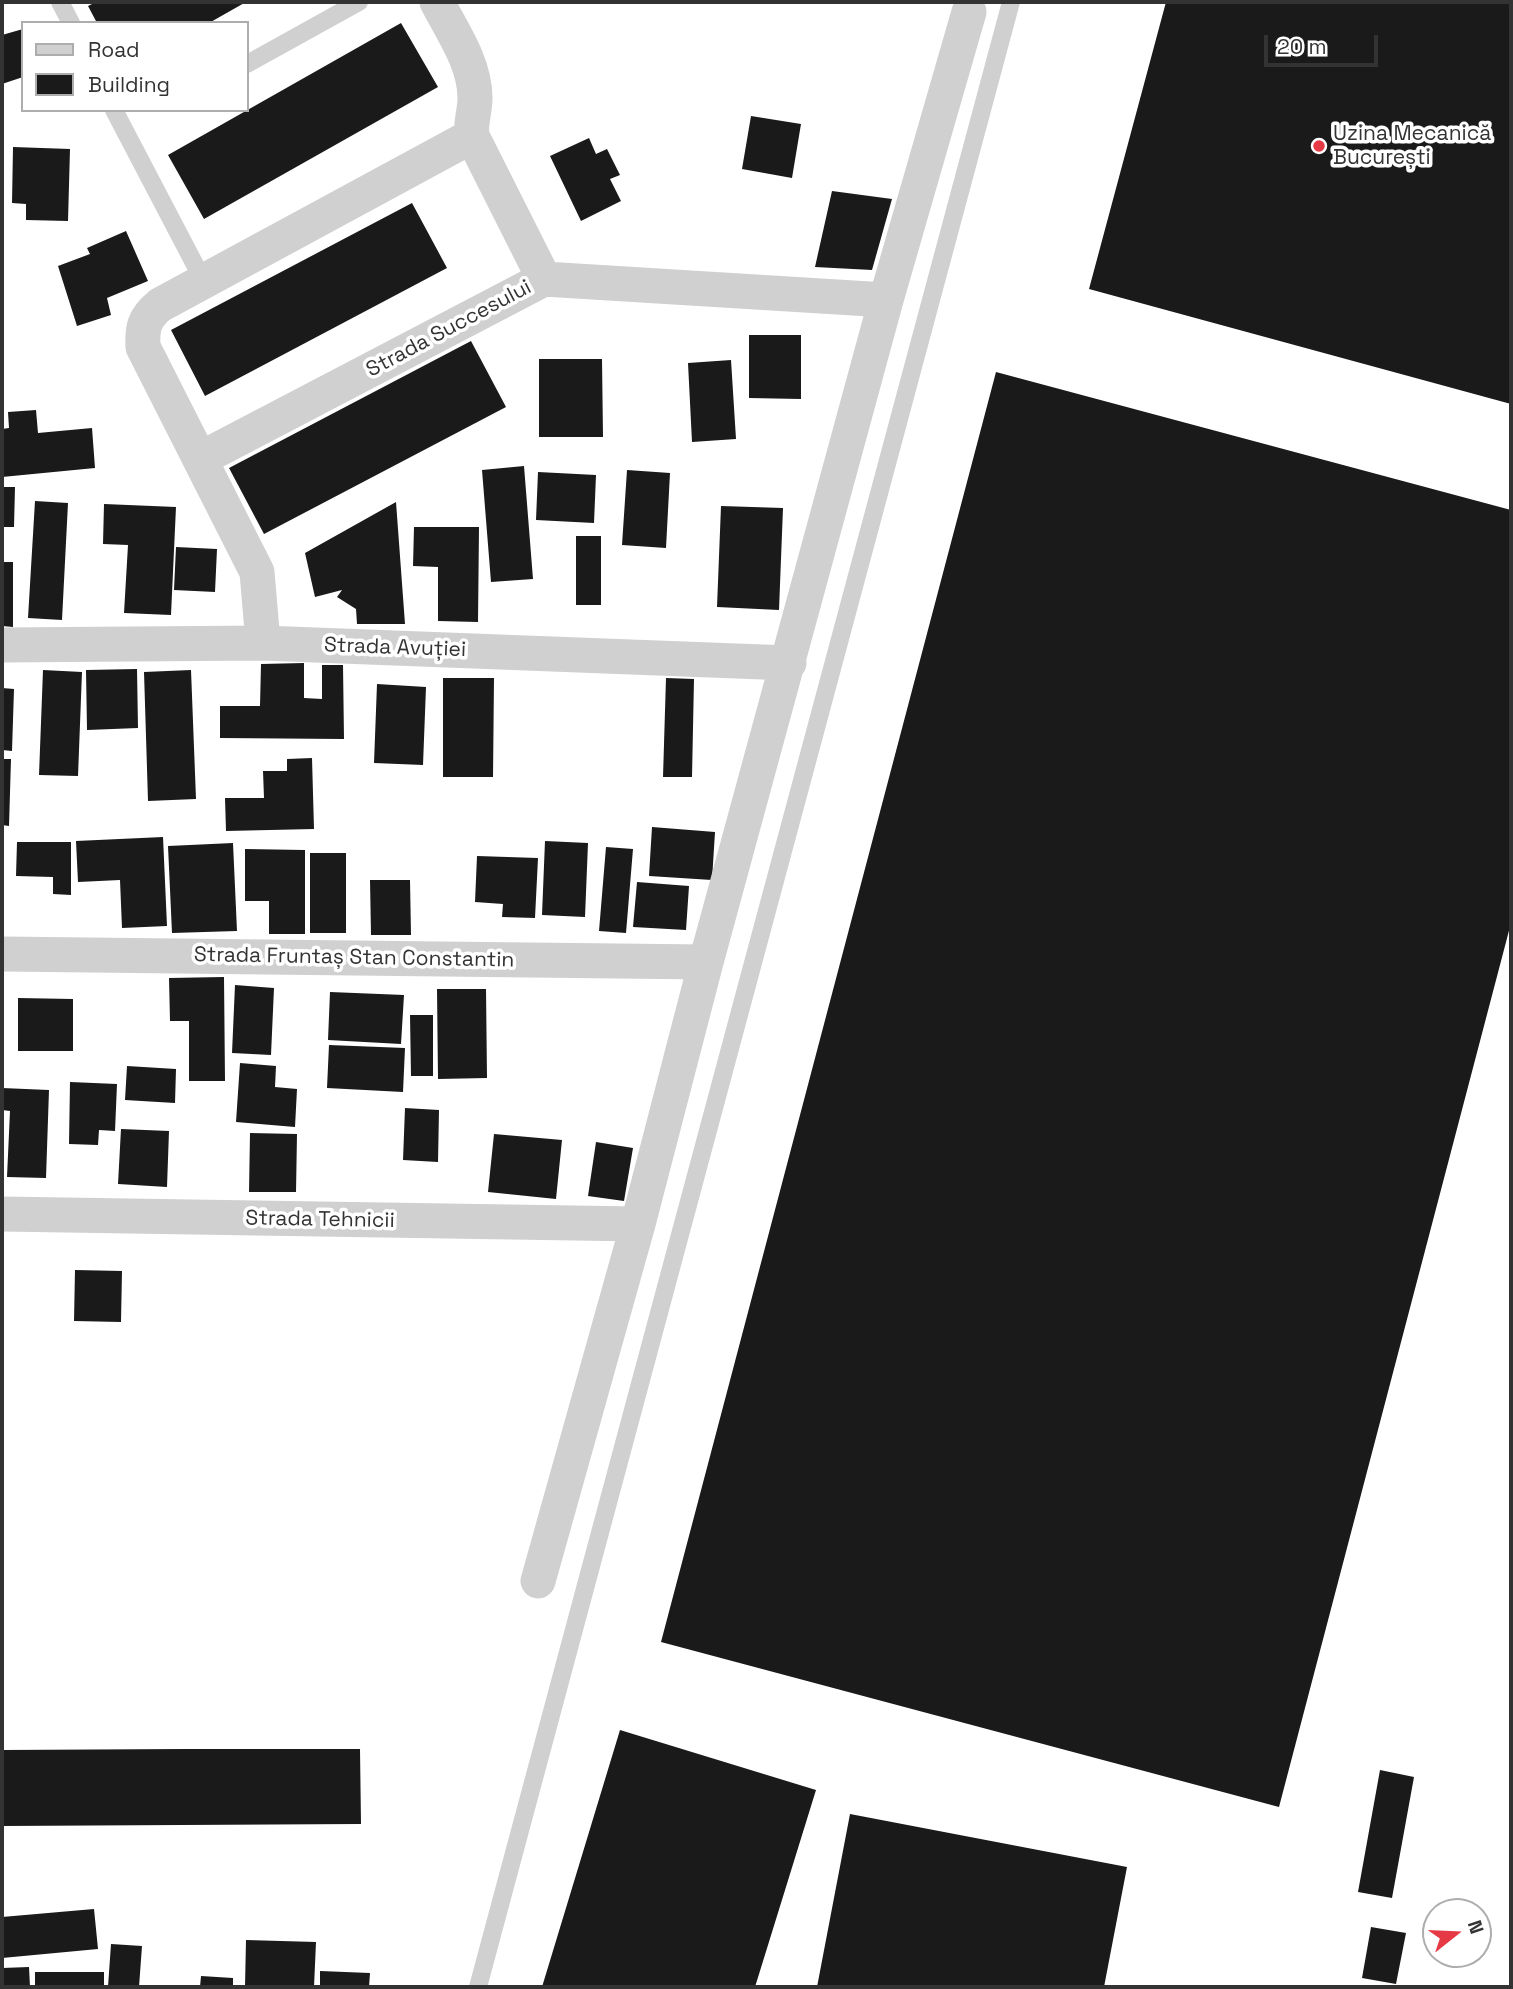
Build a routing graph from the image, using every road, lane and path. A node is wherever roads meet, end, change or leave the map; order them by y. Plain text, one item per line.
1 (60, 2) edge
2 (359, 2) edge
3 (437, 2) edge
4 (1011, 2) edge
5 (969, 12) dead end
6 (70, 21) edge
7 (248, 63) edge
8 (115, 112) edge
9 (472, 136) junction
10 (544, 279) junction
11 (204, 282) junction
12 (886, 300) junction
13 (200, 458) junction
14 (263, 643) junction
15 (2, 645) edge
16 (789, 663) junction
17 (2, 954) edge
18 (706, 962) junction
19 (2, 1214) edge
20 (638, 1224) junction
21 (538, 1581) dead end
22 (478, 1987) edge

1 - 6 lane
2 - 7 lane
3 - 9 street
4 - 22 lane
5 - 12 street
8 - 11 lane
9 - 10 street
9 - 11 street
10 - 12 street, Strada Succesului
10 - 13 street, Strada Succesului
11 - 13 street
12 - 16 street
13 - 14 street
14 - 15 street, Strada Avuției
14 - 16 street, Strada Avuției
16 - 18 street
17 - 18 street, Strada Fruntaș Stan Constantin
18 - 20 street
19 - 20 street, Strada Tehnicii
20 - 21 street

